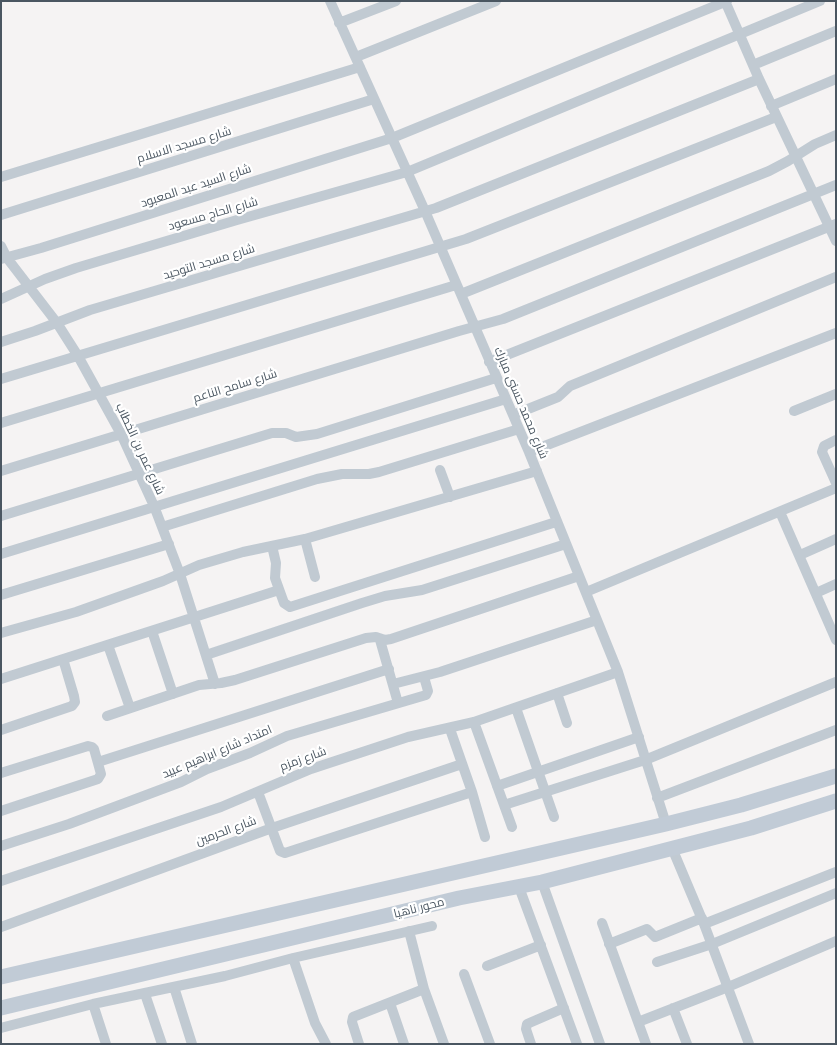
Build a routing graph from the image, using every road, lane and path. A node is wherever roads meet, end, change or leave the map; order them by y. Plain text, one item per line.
1 (330, 1) edge
2 (396, 1) edge
3 (496, 1) edge
4 (726, 1) edge
5 (820, 1) edge
6 (339, 23) junction
7 (836, 31) edge
8 (740, 36) junction
9 (358, 62) junction
10 (753, 65) junction
11 (759, 79) junction
12 (836, 79) edge
13 (374, 99) junction
14 (771, 106) junction
15 (776, 118) junction
16 (836, 135) edge
17 (392, 138) junction
18 (796, 156) junction
19 (407, 172) junction
20 (1, 176) edge
21 (836, 185) edge
22 (814, 194) junction
23 (425, 211) junction
24 (1, 214) edge
25 (832, 225) edge
26 (836, 241) edge
27 (1, 246) edge
28 (440, 247) junction
29 (4, 259) edge
30 (836, 277) edge
31 (28, 287) junction
32 (459, 289) junction
33 (1, 299) edge
34 (56, 323) junction
35 (475, 326) junction
36 (836, 334) edge
37 (1, 342) edge
38 (78, 356) junction
39 (489, 362) junction
40 (496, 378) junction
41 (1, 379) edge
42 (100, 393) junction
43 (836, 394) edge
44 (506, 399) junction
45 (794, 411) dead end
46 (513, 415) junction
47 (1, 423) edge
48 (519, 429) junction
49 (121, 434) junction
50 (836, 440) edge
51 (529, 452) junction
52 (440, 470) dead end
53 (1, 471) edge
54 (536, 471) junction
55 (139, 473) junction
56 (836, 483) edge
57 (836, 488) edge
58 (450, 497) junction
59 (154, 506) junction
60 (780, 512) junction
61 (1, 516) edge
62 (556, 522) junction
63 (162, 527) junction
64 (305, 539) junction
65 (836, 539) edge
66 (169, 544) junction
67 (566, 544) junction
68 (272, 546) junction
69 (1, 554) edge
70 (800, 555) junction
71 (180, 574) junction
72 (580, 576) junction
73 (315, 577) dead end
74 (836, 584) edge
75 (279, 590) junction
76 (586, 592) junction
77 (816, 593) junction
78 (1, 595) edge
79 (194, 618) junction
80 (597, 620) junction
81 (833, 628) edge
82 (152, 631) junction
83 (1, 633) edge
84 (380, 640) junction
85 (836, 640) edge
86 (108, 645) junction
87 (206, 655) junction
88 (63, 659) junction
89 (389, 669) junction
90 (618, 672) junction
91 (424, 676) junction
92 (1, 679) edge
93 (836, 682) edge
94 (215, 684) junction
95 (393, 684) junction
96 (557, 693) junction
97 (172, 694) junction
98 (398, 703) junction
99 (130, 708) junction
100 (516, 708) junction
101 (107, 716) dead end
102 (474, 722) junction
103 (567, 723) dead end
104 (450, 728) junction
105 (1, 730) edge
106 (836, 730) edge
107 (639, 737) junction
108 (645, 760) junction
109 (98, 762) junction
110 (462, 764) junction
111 (538, 772) junction
112 (1, 773) edge
113 (836, 776) edge
114 (497, 786) junction
115 (258, 792) junction
116 (472, 792) junction
117 (545, 792) junction
118 (657, 798) junction
119 (836, 801) edge
120 (504, 805) junction
121 (1, 811) edge
122 (554, 817) dead end
123 (666, 824) junction
124 (272, 828) junction
125 (512, 828) dead end
126 (485, 836) dead end
127 (1, 846) edge
128 (672, 848) junction
129 (836, 872) edge
130 (1, 880) edge
131 (542, 882) junction
132 (519, 887) junction
133 (836, 893) edge
134 (703, 921) junction
135 (602, 923) dead end
136 (432, 926) dead end
137 (1, 927) edge
138 (409, 931) junction
139 (836, 941) edge
140 (609, 944) junction
141 (712, 944) junction
142 (541, 945) junction
143 (293, 958) junction
144 (657, 962) dead end
145 (487, 966) dead end
146 (464, 974) dead end
147 (1, 977) edge
148 (174, 987) junction
149 (728, 987) junction
150 (424, 989) junction
151 (145, 994) junction
152 (390, 1003) junction
153 (93, 1004) junction
154 (1, 1008) edge
155 (564, 1008) junction
156 (674, 1008) junction
157 (638, 1022) junction
158 (1, 1028) edge
159 (106, 1044) edge
160 (162, 1044) edge
161 (192, 1044) edge
162 (326, 1044) edge
163 (359, 1044) edge
164 (404, 1044) edge
165 (444, 1044) edge
166 (490, 1044) edge
167 (531, 1044) edge
168 (578, 1044) edge
169 (600, 1044) edge
170 (646, 1044) edge
171 (686, 1044) edge
172 (749, 1044) edge

1 - 6 street, شارع محمد حسنى مبارك
2 - 6 street
3 - 9 street
4 - 8 street
4 - 17 street, شارع السيد عبد المعبود
5 - 8 street, شارع الحاج مسعود
6 - 9 street, شارع محمد حسنى مبارك
7 - 10 street
8 - 10 street
8 - 19 street, شارع الحاج مسعود
9 - 13 street, شارع محمد حسنى مبارك
9 - 20 street
10 - 11 street
11 - 14 street
11 - 23 street, شارع مسجد التوحيد
12 - 14 street
13 - 17 street, شارع محمد حسنى مبارك
13 - 24 street, شارع مسجد الاسلام
14 - 15 street
15 - 18 street
15 - 28 street
16 - 18 street
17 - 19 street, شارع محمد حسنى مبارك
17 - 29 street, شارع السيد عبد المعبود
18 - 22 street
18 - 32 street
19 - 23 street, شارع محمد حسنى مبارك
19 - 31 street, شارع الحاج مسعود
21 - 22 street, شارع سامح الناعم
22 - 25 street
22 - 35 street, شارع سامح الناعم
23 - 28 street, شارع محمد حسنى مبارك
23 - 34 street, شارع مسجد التوحيد
25 - 26 street
25 - 39 street
27 - 29 street, شارع عمر بن الخطاب
28 - 32 street, شارع محمد حسنى مبارك
28 - 38 street
29 - 31 street, شارع عمر بن الخطاب
30 - 46 street
31 - 33 street, شارع الحاج مسعود
31 - 34 street, شارع عمر بن الخطاب
32 - 35 street, شارع محمد حسنى مبارك
32 - 42 street
34 - 37 street, شارع مسجد التوحيد
34 - 38 street, شارع عمر بن الخطاب
35 - 39 street, شارع محمد حسنى مبارك
35 - 49 street, شارع سامح الناعم
36 - 51 street
38 - 41 street
38 - 42 street, شارع عمر بن الخطاب
39 - 40 street, شارع محمد حسنى مبارك
40 - 44 street, شارع محمد حسنى مبارك
40 - 55 street
42 - 47 street
42 - 49 street, شارع عمر بن الخطاب
43 - 45 street
44 - 46 street, شارع محمد حسنى مبارك
44 - 59 street
46 - 48 street, شارع محمد حسنى مبارك
48 - 51 street, شارع محمد حسنى مبارك
48 - 63 street
49 - 53 street, شارع سامح الناعم
49 - 55 street, شارع عمر بن الخطاب
50 - 56 street
51 - 54 street, شارع محمد حسنى مبارك
52 - 58 street
54 - 58 street
54 - 62 street, شارع محمد حسنى مبارك
55 - 59 street, شارع عمر بن الخطاب
55 - 61 street
57 - 60 street
58 - 64 street
59 - 63 street, شارع عمر بن الخطاب
59 - 69 street
60 - 70 street
60 - 76 street
62 - 67 street, شارع محمد حسنى مبارك
62 - 75 street
63 - 66 street, شارع عمر بن الخطاب
64 - 68 street
64 - 73 street
65 - 70 street
66 - 71 street, شارع عمر بن الخطاب
66 - 78 street
67 - 72 street, شارع محمد حسنى مبارك
67 - 87 street
68 - 71 street
68 - 75 street
70 - 77 street
71 - 79 street, شارع عمر بن الخطاب
71 - 83 street
72 - 76 street, شارع محمد حسنى مبارك
72 - 84 street
74 - 77 street
75 - 79 street
76 - 80 street, شارع محمد حسنى مبارك
77 - 81 street
79 - 82 street
79 - 87 street, شارع عمر بن الخطاب
80 - 90 street, شارع محمد حسنى مبارك
80 - 91 street
81 - 85 street
82 - 86 street
82 - 97 street
84 - 89 street
84 - 94 street
86 - 88 street
86 - 99 street
87 - 94 street, شارع عمر بن الخطاب
88 - 92 street
88 - 105 street
89 - 95 street
89 - 109 street
90 - 96 street, شارع زمزم
90 - 107 street, شارع محمد حسنى مبارك
91 - 95 street
91 - 98 street, امتداد شارع ابراهيم عبيد
93 - 108 street
94 - 97 street
95 - 98 street
96 - 100 street, شارع زمزم
96 - 103 street
97 - 99 street
98 - 127 street, امتداد شارع ابراهيم عبيد
99 - 101 street
100 - 102 street, شارع زمزم
100 - 111 street
102 - 104 street, شارع زمزم
102 - 114 street
104 - 110 street
104 - 115 street, شارع زمزم
106 - 118 street
107 - 108 street, شارع محمد حسنى مبارك
107 - 111 street
108 - 117 street
108 - 118 street, شارع محمد حسنى مبارك
109 - 112 street
109 - 121 street
110 - 116 street
110 - 124 street, شارع الحرمين
111 - 114 street
111 - 117 street
113 - 123 main road, محور ناهيا
114 - 120 street
115 - 124 street
115 - 130 street, شارع زمزم
116 - 124 street
116 - 126 street
117 - 120 street
117 - 122 street
118 - 123 street, شارع محمد حسنى مبارك
119 - 128 main road, محور ناهيا
120 - 125 street
123 - 128 main road
123 - 147 main road, محور ناهيا
124 - 137 street, شارع الحرمين
128 - 131 main road, محور ناهيا
128 - 134 street
129 - 134 street
131 - 132 main road, محور ناهيا
131 - 169 street
132 - 142 street
132 - 154 main road, محور ناهيا
133 - 141 street
134 - 140 street
134 - 141 street
135 - 140 street
136 - 138 street
138 - 143 street
138 - 150 street
139 - 149 street
140 - 157 street
141 - 144 street
141 - 149 street
142 - 145 street
142 - 155 street
143 - 148 street
143 - 162 street
146 - 166 street
148 - 151 street
148 - 161 street
149 - 156 street
149 - 172 street
150 - 152 street
150 - 165 street
151 - 153 street
151 - 160 street
152 - 163 street
152 - 164 street
153 - 158 street
153 - 159 street
155 - 167 street
155 - 168 street
156 - 157 street
156 - 171 street
157 - 170 street

